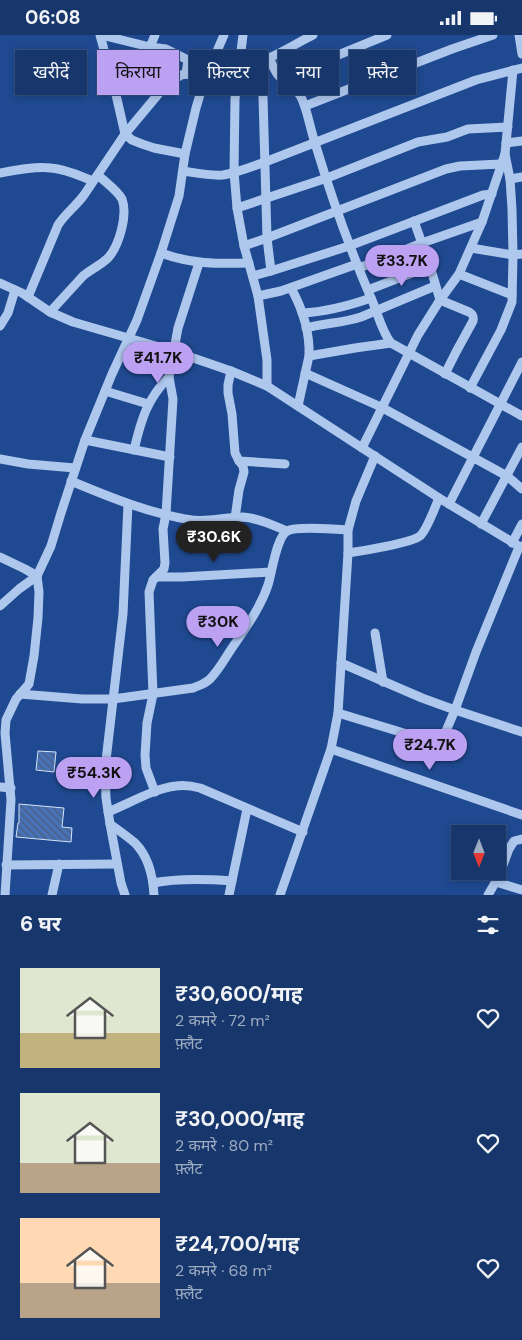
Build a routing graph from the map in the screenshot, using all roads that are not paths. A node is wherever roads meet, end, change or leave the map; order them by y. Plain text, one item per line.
1 (101, 35) edge
2 (155, 35) edge
3 (224, 35) edge
4 (242, 35) edge
5 (313, 35) edge
6 (388, 35) edge
7 (493, 35) edge
8 (519, 35) edge
9 (479, 37) edge
10 (150, 47) junction
11 (156, 50) edge
12 (217, 50) edge
13 (240, 50) edge
14 (522, 54) edge
15 (339, 55) edge
16 (268, 59) edge
17 (268, 63) edge
18 (518, 69) edge
19 (186, 74) junction
20 (189, 74) edge
21 (278, 75) edge
22 (179, 76) edge
23 (158, 95) edge
24 (200, 95) edge
25 (235, 95) edge
26 (266, 95) edge
27 (300, 95) edge
28 (305, 107) junction
29 (508, 127) junction
30 (125, 134) junction
31 (522, 141) edge
32 (315, 142) junction
33 (506, 143) junction
34 (185, 154) junction
35 (505, 154) junction
36 (265, 162) junction
37 (501, 164) junction
38 (183, 171) junction
39 (234, 172) junction
40 (0, 173) edge
41 (522, 177) edge
42 (95, 178) junction
43 (327, 178) junction
44 (510, 179) junction
45 (492, 194) junction
46 (265, 199) junction
47 (237, 208) junction
48 (337, 211) junction
49 (414, 221) junction
50 (482, 222) junction
51 (267, 238) junction
52 (422, 243) junction
53 (244, 246) junction
54 (350, 246) junction
55 (470, 248) junction
56 (160, 253) junction
57 (518, 254) edge
58 (199, 263) junction
59 (249, 263) junction
60 (358, 266) junction
61 (430, 266) junction
62 (271, 271) junction
63 (459, 274) junction
64 (253, 276) junction
65 (0, 283) edge
66 (436, 287) junction
67 (291, 288) junction
68 (15, 289) junction
69 (370, 294) junction
70 (512, 295) junction
71 (258, 296) junction
72 (28, 297) junction
73 (440, 300) junction
74 (376, 310) junction
75 (50, 312) junction
76 (302, 313) junction
77 (0, 326) edge
78 (306, 328) junction
79 (130, 337) junction
80 (391, 343) junction
81 (174, 351) junction
82 (408, 353) junction
83 (309, 356) junction
84 (522, 362) edge
85 (231, 371) junction
86 (305, 373) junction
87 (445, 374) junction
88 (169, 377) junction
89 (267, 386) junction
90 (470, 388) junction
91 (105, 391) junction
92 (500, 403) junction
93 (148, 404) junction
94 (298, 405) junction
95 (382, 407) junction
96 (522, 416) edge
97 (85, 440) junction
98 (522, 447) edge
99 (362, 448) junction
100 (134, 450) junction
101 (375, 456) junction
102 (170, 457) junction
103 (473, 457) junction
104 (0, 459) edge
105 (239, 461) junction
106 (285, 463) dead end
107 (75, 468) junction
108 (507, 476) junction
109 (71, 481) junction
110 (522, 489) edge
111 (439, 498) junction
112 (128, 504) junction
113 (449, 504) junction
114 (166, 514) junction
115 (235, 518) junction
116 (481, 524) junction
117 (522, 524) edge
118 (348, 530) junction
119 (287, 531) junction
120 (519, 546) edge
121 (348, 553) junction
122 (0, 557) edge
123 (518, 559) edge
124 (271, 572) junction
125 (37, 576) junction
126 (156, 577) junction
127 (0, 606) edge
128 (374, 633) dead end
129 (341, 663) junction
130 (383, 682) junction
131 (20, 694) junction
132 (153, 694) junction
133 (112, 699) junction
134 (455, 710) junction
135 (338, 713) junction
136 (3, 721) edge
137 (522, 731) edge
138 (331, 749) junction
139 (127, 776) dead end
140 (105, 777) junction
141 (0, 787) edge
142 (11, 788) junction
143 (155, 791) junction
144 (247, 809) junction
145 (108, 812) junction
146 (522, 815) edge
147 (110, 823) junction
148 (303, 832) junction
149 (522, 839) edge
150 (117, 864) junction
151 (6, 865) junction
152 (59, 865) junction
153 (232, 881) junction
154 (496, 882) junction
155 (153, 883) junction
156 (522, 890) edge
157 (5, 895) edge
158 (52, 895) edge
159 (125, 895) edge
160 (154, 895) edge
161 (229, 895) edge
162 (280, 895) edge
163 (488, 895) edge

1 - 10 street
1 - 30 street
2 - 10 street
3 - 12 street
4 - 13 street
5 - 16 street
6 - 15 street
7 - 9 street
8 - 14 street
9 - 28 street
10 - 11 street
10 - 19 street
17 - 21 street
18 - 29 street
18 - 32 street
19 - 20 street
19 - 22 street
23 - 30 street
24 - 34 street
25 - 39 street
26 - 36 street
27 - 28 street
28 - 32 street
29 - 33 street
29 - 43 street
30 - 34 street
30 - 42 street
31 - 33 street
32 - 36 street
32 - 43 street
33 - 35 street
34 - 38 street
35 - 37 street
35 - 44 street
36 - 39 street
36 - 46 street
37 - 45 street
37 - 48 street
38 - 39 street
38 - 56 street
39 - 47 street
40 - 42 street
41 - 44 street
42 - 72 street
42 - 75 street
43 - 46 street
43 - 48 street
44 - 57 street
45 - 49 street
45 - 50 street
46 - 47 street
46 - 51 street
47 - 53 street
48 - 51 street
48 - 54 street
49 - 52 street
49 - 54 street
50 - 52 street
50 - 55 street
51 - 53 street
51 - 62 street
52 - 60 street
52 - 61 street
53 - 59 street
54 - 60 street
54 - 62 street
55 - 57 street
55 - 63 street
56 - 58 street
56 - 79 street
57 - 70 street
58 - 59 street
58 - 81 street
59 - 64 street
60 - 67 street
60 - 69 street
61 - 66 street
61 - 69 street
62 - 64 street
63 - 70 street
63 - 73 street
64 - 71 street
65 - 68 street
66 - 73 street
66 - 74 street
67 - 71 street
67 - 76 street
68 - 72 street
68 - 77 street
69 - 74 street
69 - 76 street
70 - 90 street
71 - 89 street
72 - 75 street
73 - 82 street
73 - 87 street
74 - 78 street
74 - 80 street
75 - 79 street
76 - 78 street
78 - 83 street
79 - 81 street
79 - 91 street
80 - 82 street
80 - 83 street
81 - 85 street
81 - 88 street
82 - 87 street
82 - 95 street
83 - 86 street
84 - 92 street
85 - 89 street
85 - 105 street
86 - 94 street
86 - 95 street
87 - 90 street
88 - 93 street
88 - 102 street
89 - 94 street
90 - 92 street
91 - 93 street
91 - 97 street
92 - 96 street
92 - 103 street
93 - 100 street
94 - 99 street
95 - 99 street
95 - 103 street
97 - 100 street
97 - 107 street
98 - 108 street
99 - 101 street
100 - 102 street
101 - 111 street
101 - 118 street
102 - 114 street
103 - 108 street
103 - 113 street
104 - 107 street
105 - 106 street
105 - 115 street
107 - 109 street
108 - 110 street
108 - 116 street
109 - 112 street
109 - 125 street
111 - 113 street
111 - 121 street
112 - 114 street
112 - 133 street
113 - 116 street
114 - 115 street
114 - 126 street
115 - 119 street
116 - 120 street
117 - 120 street
118 - 119 street
118 - 121 street
119 - 124 street
120 - 123 street
121 - 129 street
122 - 125 street
123 - 134 street
124 - 126 street
124 - 132 street
125 - 127 street
125 - 131 street
126 - 132 street
128 - 130 street
129 - 130 street
129 - 135 street
130 - 134 street
131 - 133 street
131 - 136 street
132 - 133 street
132 - 143 street
133 - 140 street
134 - 135 street
134 - 137 street
135 - 138 street
136 - 142 street
138 - 146 street
138 - 148 street
139 - 140 street
140 - 145 street
141 - 142 street
142 - 151 street
143 - 144 street
143 - 145 street
144 - 148 street
144 - 153 street
145 - 147 street
147 - 150 street
147 - 155 street
148 - 162 street
149 - 154 street
150 - 152 street
150 - 159 street
151 - 152 street
151 - 157 street
152 - 158 street
153 - 155 street
153 - 161 street
154 - 156 street
154 - 163 street
155 - 160 street

